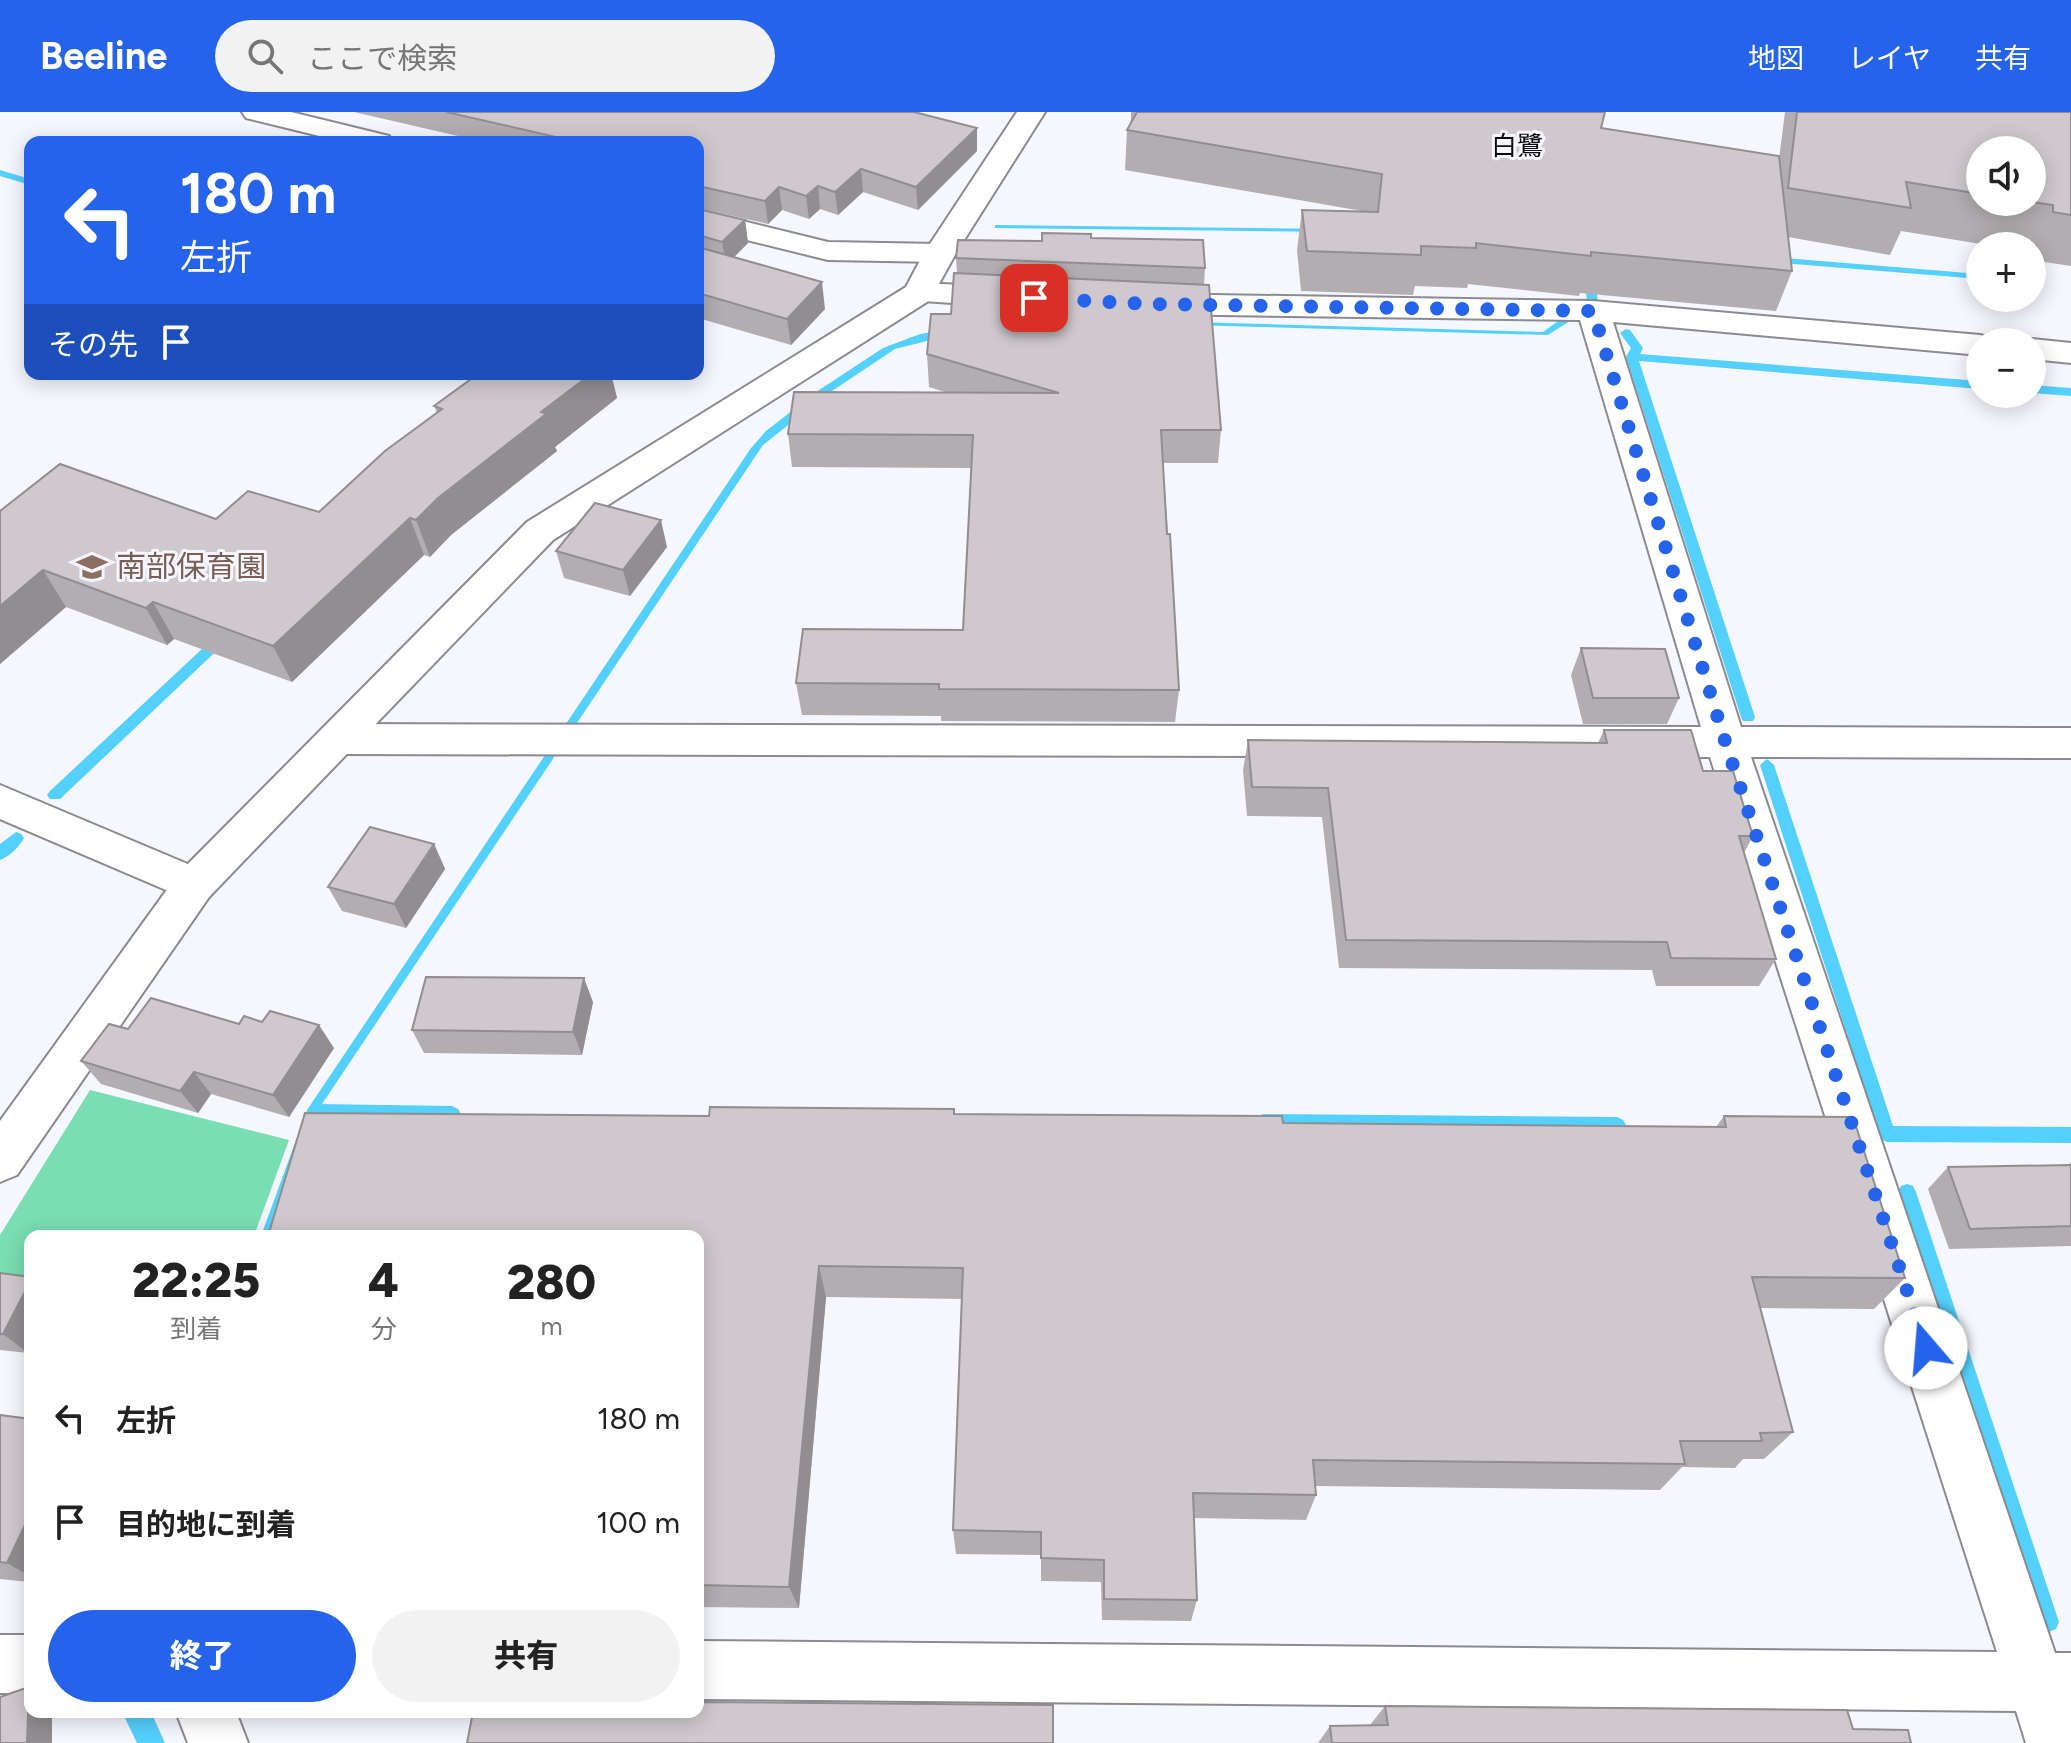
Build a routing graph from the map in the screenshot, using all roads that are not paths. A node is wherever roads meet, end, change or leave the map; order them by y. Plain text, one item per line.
1 (256, 112) edge
2 (1031, 112) edge
3 (354, 136) edge
4 (704, 220) edge
5 (940, 253) junction
6 (919, 293) junction
7 (1042, 299) edge
8 (1119, 303) edge
9 (1580, 311) junction
10 (1966, 344) edge
11 (2046, 350) edge
12 (2071, 353) edge
13 (337, 739) junction
14 (1725, 741) junction
15 (2071, 743) edge
16 (0, 801) edge
17 (194, 885) junction
18 (0, 1160) edge
19 (0, 1664) edge
20 (24, 1664) edge
21 (704, 1670) edge
22 (2053, 1682) edge
23 (208, 1718) edge
24 (218, 1743) edge
25 (2056, 1743) edge

1 - 3 street
2 - 5 street
4 - 5 street
5 - 6 street
6 - 7 street
6 - 13 street
8 - 9 street
9 - 10 street
9 - 14 street
11 - 12 street
13 - 14 street
13 - 17 street
14 - 15 street
14 - 22 street
16 - 17 street
17 - 18 street
19 - 20 street
21 - 22 street
22 - 25 street
23 - 24 street

